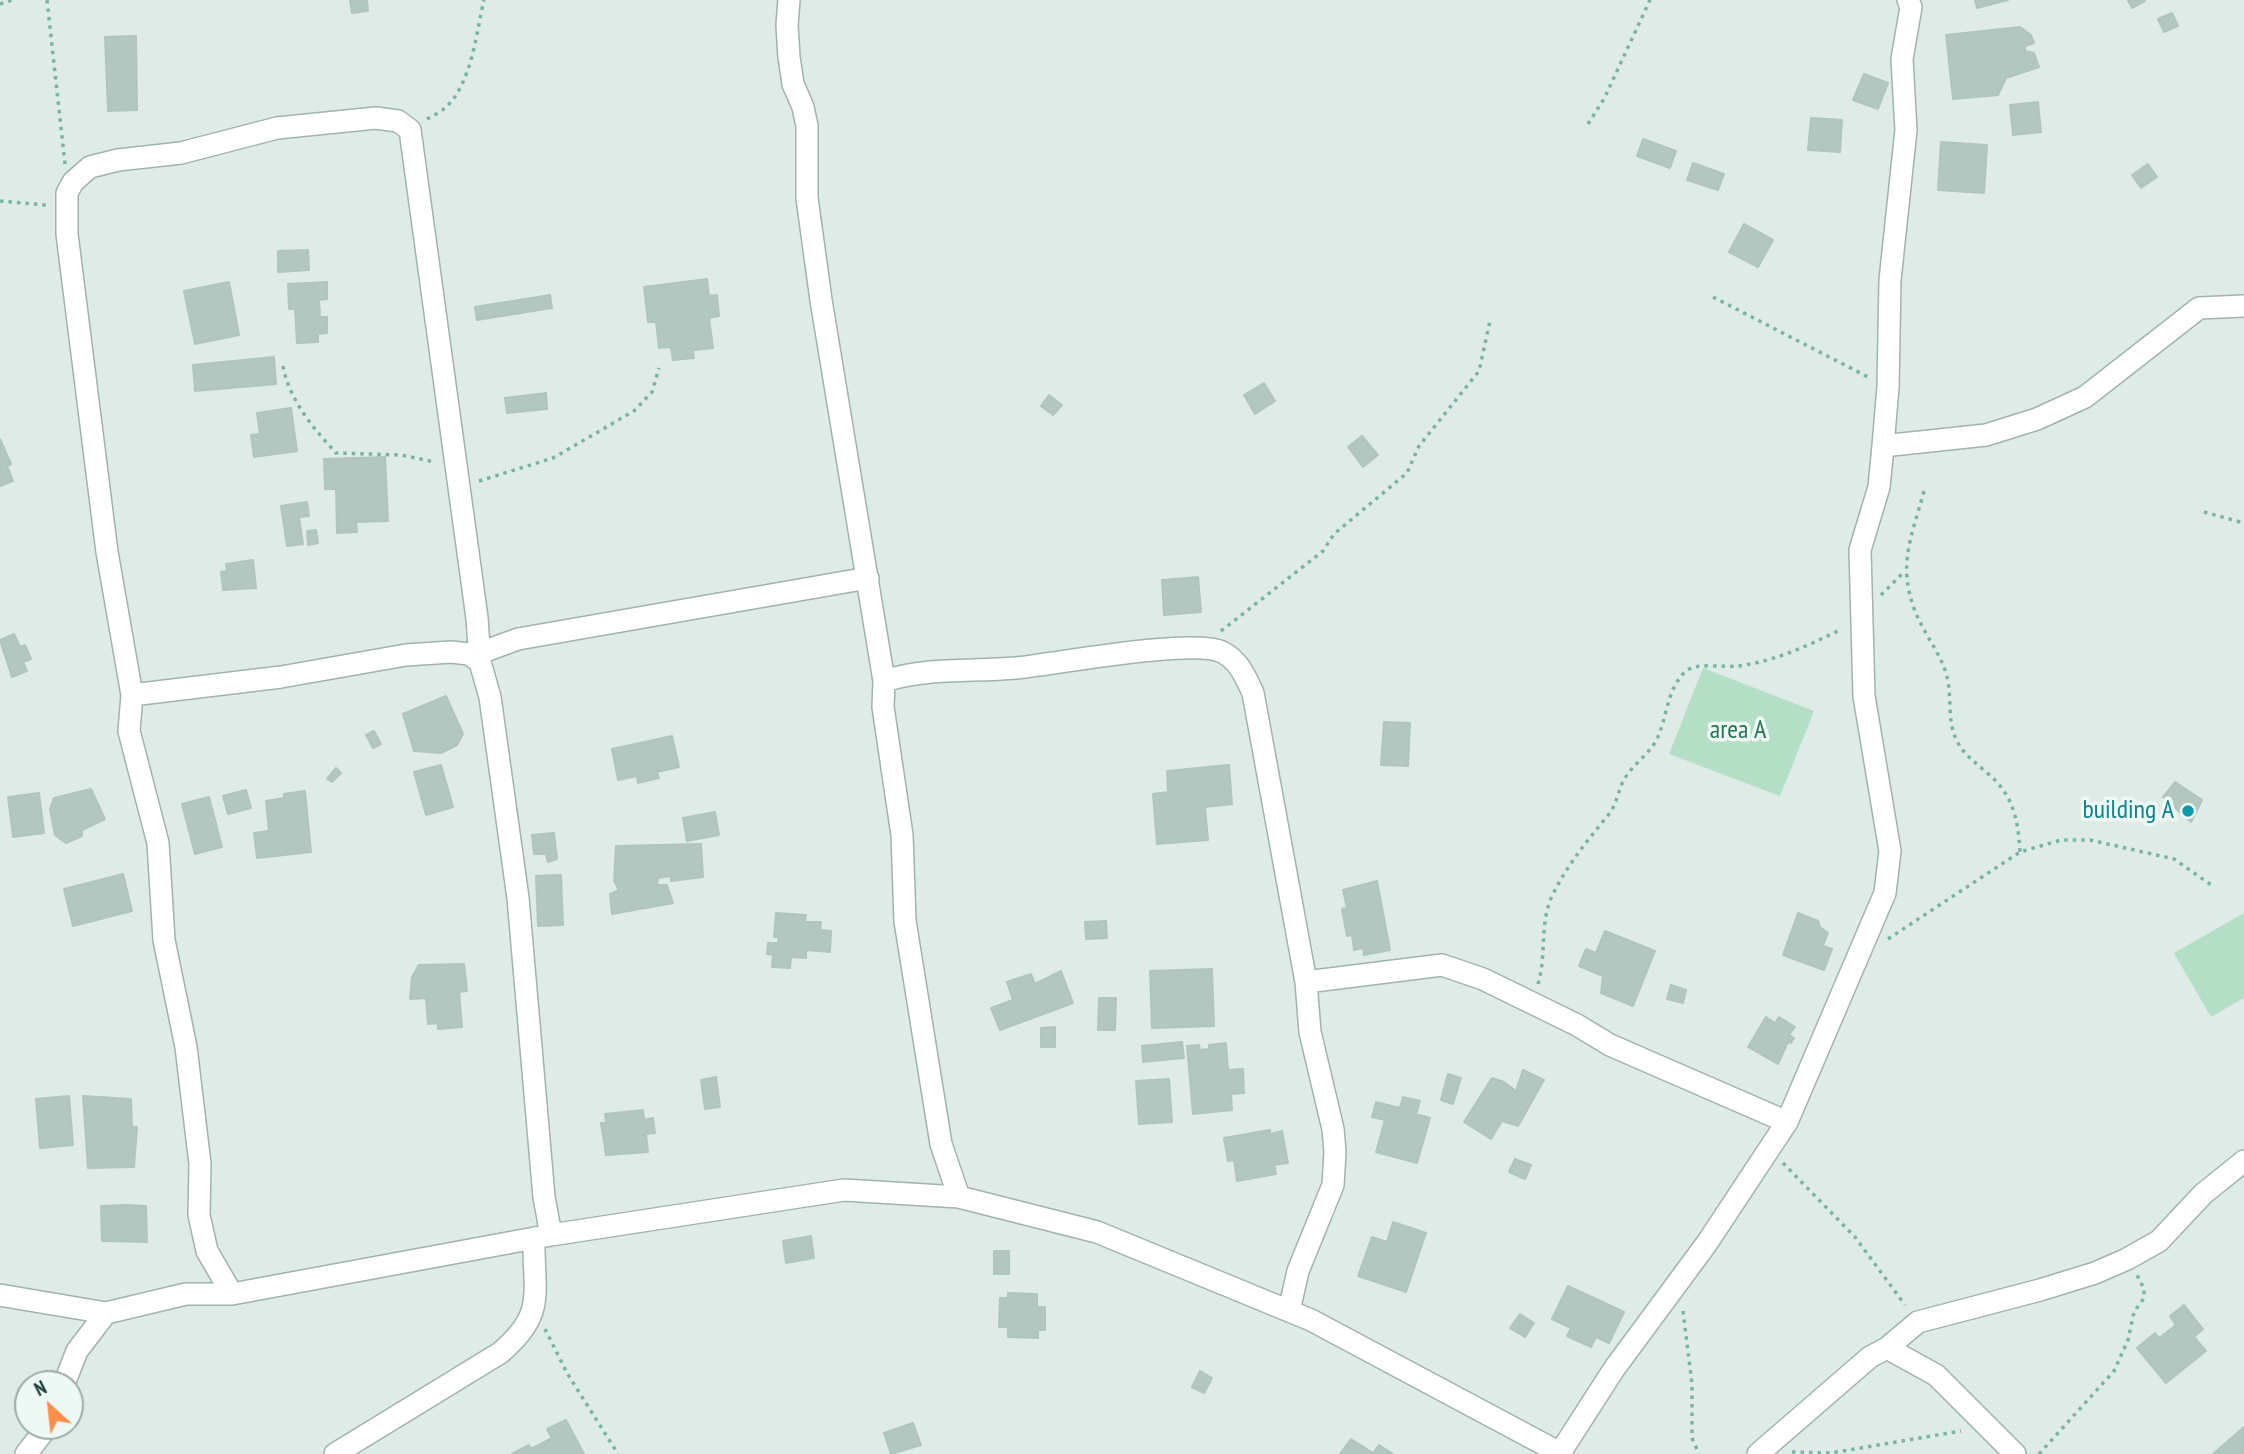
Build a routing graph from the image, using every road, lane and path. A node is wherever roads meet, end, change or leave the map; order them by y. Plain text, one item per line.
1 (12, 0) edge
2 (484, 0) edge
3 (789, 0) edge
4 (1650, 0) edge
5 (1908, 0) edge
6 (46, 1) edge
7 (0, 4) edge
8 (1588, 124) dead end
9 (410, 130) junction
10 (73, 182) junction
11 (0, 201) edge
12 (66, 205) junction
13 (1713, 297) dead end
14 (2244, 306) edge
15 (1490, 321) dead end
16 (283, 366) dead end
17 (659, 368) dead end
18 (1888, 387) junction
19 (1883, 446) junction
20 (456, 467) junction
21 (1924, 491) dead end
22 (461, 504) junction
23 (2204, 512) dead end
24 (2244, 523) edge
25 (867, 578) junction
26 (1861, 620) junction
27 (1200, 648) junction
28 (480, 658) junction
29 (884, 681) junction
30 (132, 695) junction
31 (2020, 852) junction
32 (2214, 887) dead end
33 (1856, 959) junction
34 (1306, 982) junction
35 (1532, 1003) junction
36 (1787, 1122) junction
37 (1768, 1150) junction
38 (2244, 1161) edge
39 (959, 1197) junction
40 (543, 1236) junction
41 (2127, 1258) junction
42 (1682, 1279) junction
43 (232, 1294) junction
44 (0, 1295) edge
45 (534, 1309) junction
46 (1289, 1311) junction
47 (106, 1313) junction
48 (1918, 1322) junction
49 (1887, 1348) junction
50 (70, 1370) edge
51 (1987, 1427) junction
52 (37, 1440) edge
53 (1561, 1453) edge
54 (1760, 1453) edge
55 (26, 1454) edge
56 (335, 1454) edge
57 (618, 1454) edge
58 (1699, 1454) edge
59 (2015, 1454) edge
60 (2039, 1454) edge

1 - 7 path
2 - 9 path
3 - 25 street
4 - 8 path
5 - 18 street
6 - 10 path
9 - 10 street
9 - 20 street
10 - 12 street
11 - 12 path
12 - 30 street
13 - 18 path
14 - 19 street
15 - 27 path
16 - 20 path
17 - 22 path
18 - 19 street
19 - 26 street
20 - 22 street
21 - 31 path
22 - 28 street
23 - 24 path
25 - 28 street
25 - 29 street
26 - 33 street
26 - 35 path
27 - 29 street
27 - 34 street
28 - 30 street
28 - 40 street
29 - 39 street
30 - 43 street
31 - 32 path
31 - 33 path
33 - 36 street
34 - 35 street
34 - 46 street
35 - 36 street
36 - 37 street
37 - 42 street
37 - 48 path
38 - 41 street
39 - 40 street
39 - 46 street
40 - 43 street
40 - 45 street
41 - 48 street
41 - 60 path
42 - 53 street
42 - 58 path
43 - 47 street
44 - 47 street
45 - 56 street
45 - 57 path
46 - 53 street
47 - 50 street
48 - 49 street
49 - 51 street
49 - 54 street
51 - 54 path
51 - 59 street
52 - 55 street

